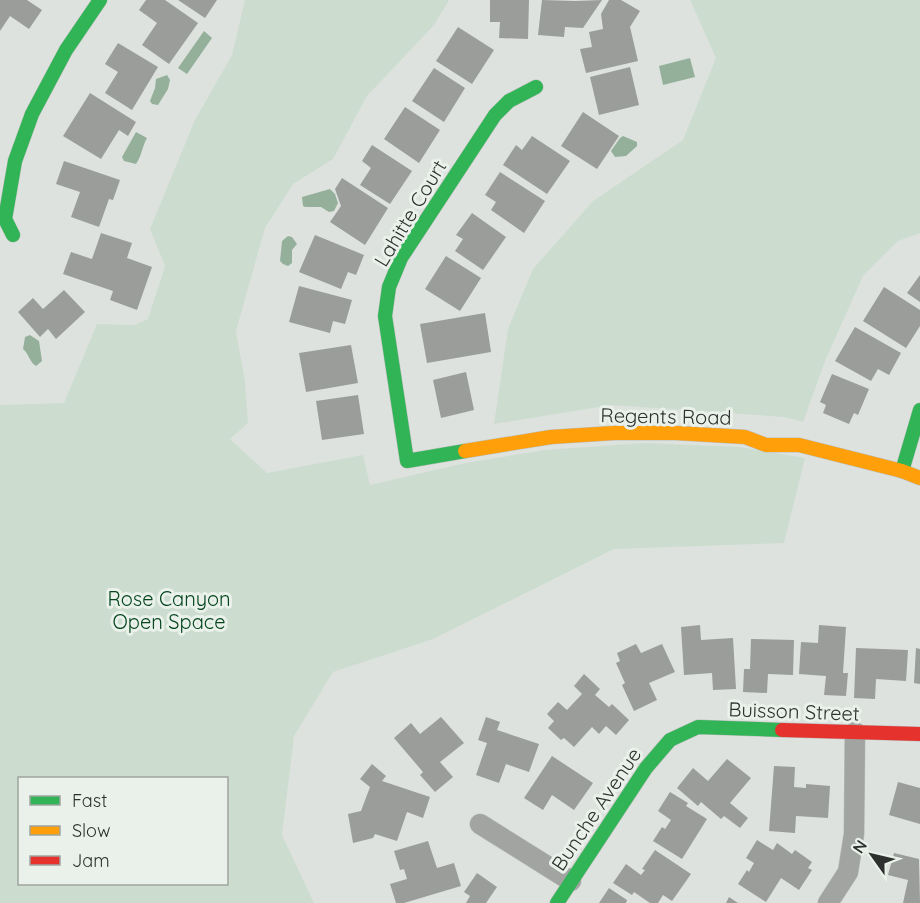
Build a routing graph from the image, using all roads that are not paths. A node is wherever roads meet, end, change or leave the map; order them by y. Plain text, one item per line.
1 (100, 0) edge
2 (536, 87) dead end
3 (13, 235) dead end
4 (920, 410) edge
5 (407, 461) joint
6 (902, 471) junction
7 (920, 478) edge
8 (855, 732) junction
9 (920, 734) edge
10 (670, 740) joint
11 (480, 824) dead end
12 (571, 881) junction
13 (557, 903) edge
14 (828, 903) edge

1 - 3 street
2 - 5 street, Lahitte Court
4 - 6 street
5 - 6 street, Regents Road
6 - 7 street, Regents Road
8 - 9 street, Buisson Street
8 - 10 street, Buisson Street
8 - 14 street
10 - 12 street, Bunche Avenue
11 - 12 street
12 - 13 street, Bunche Avenue

